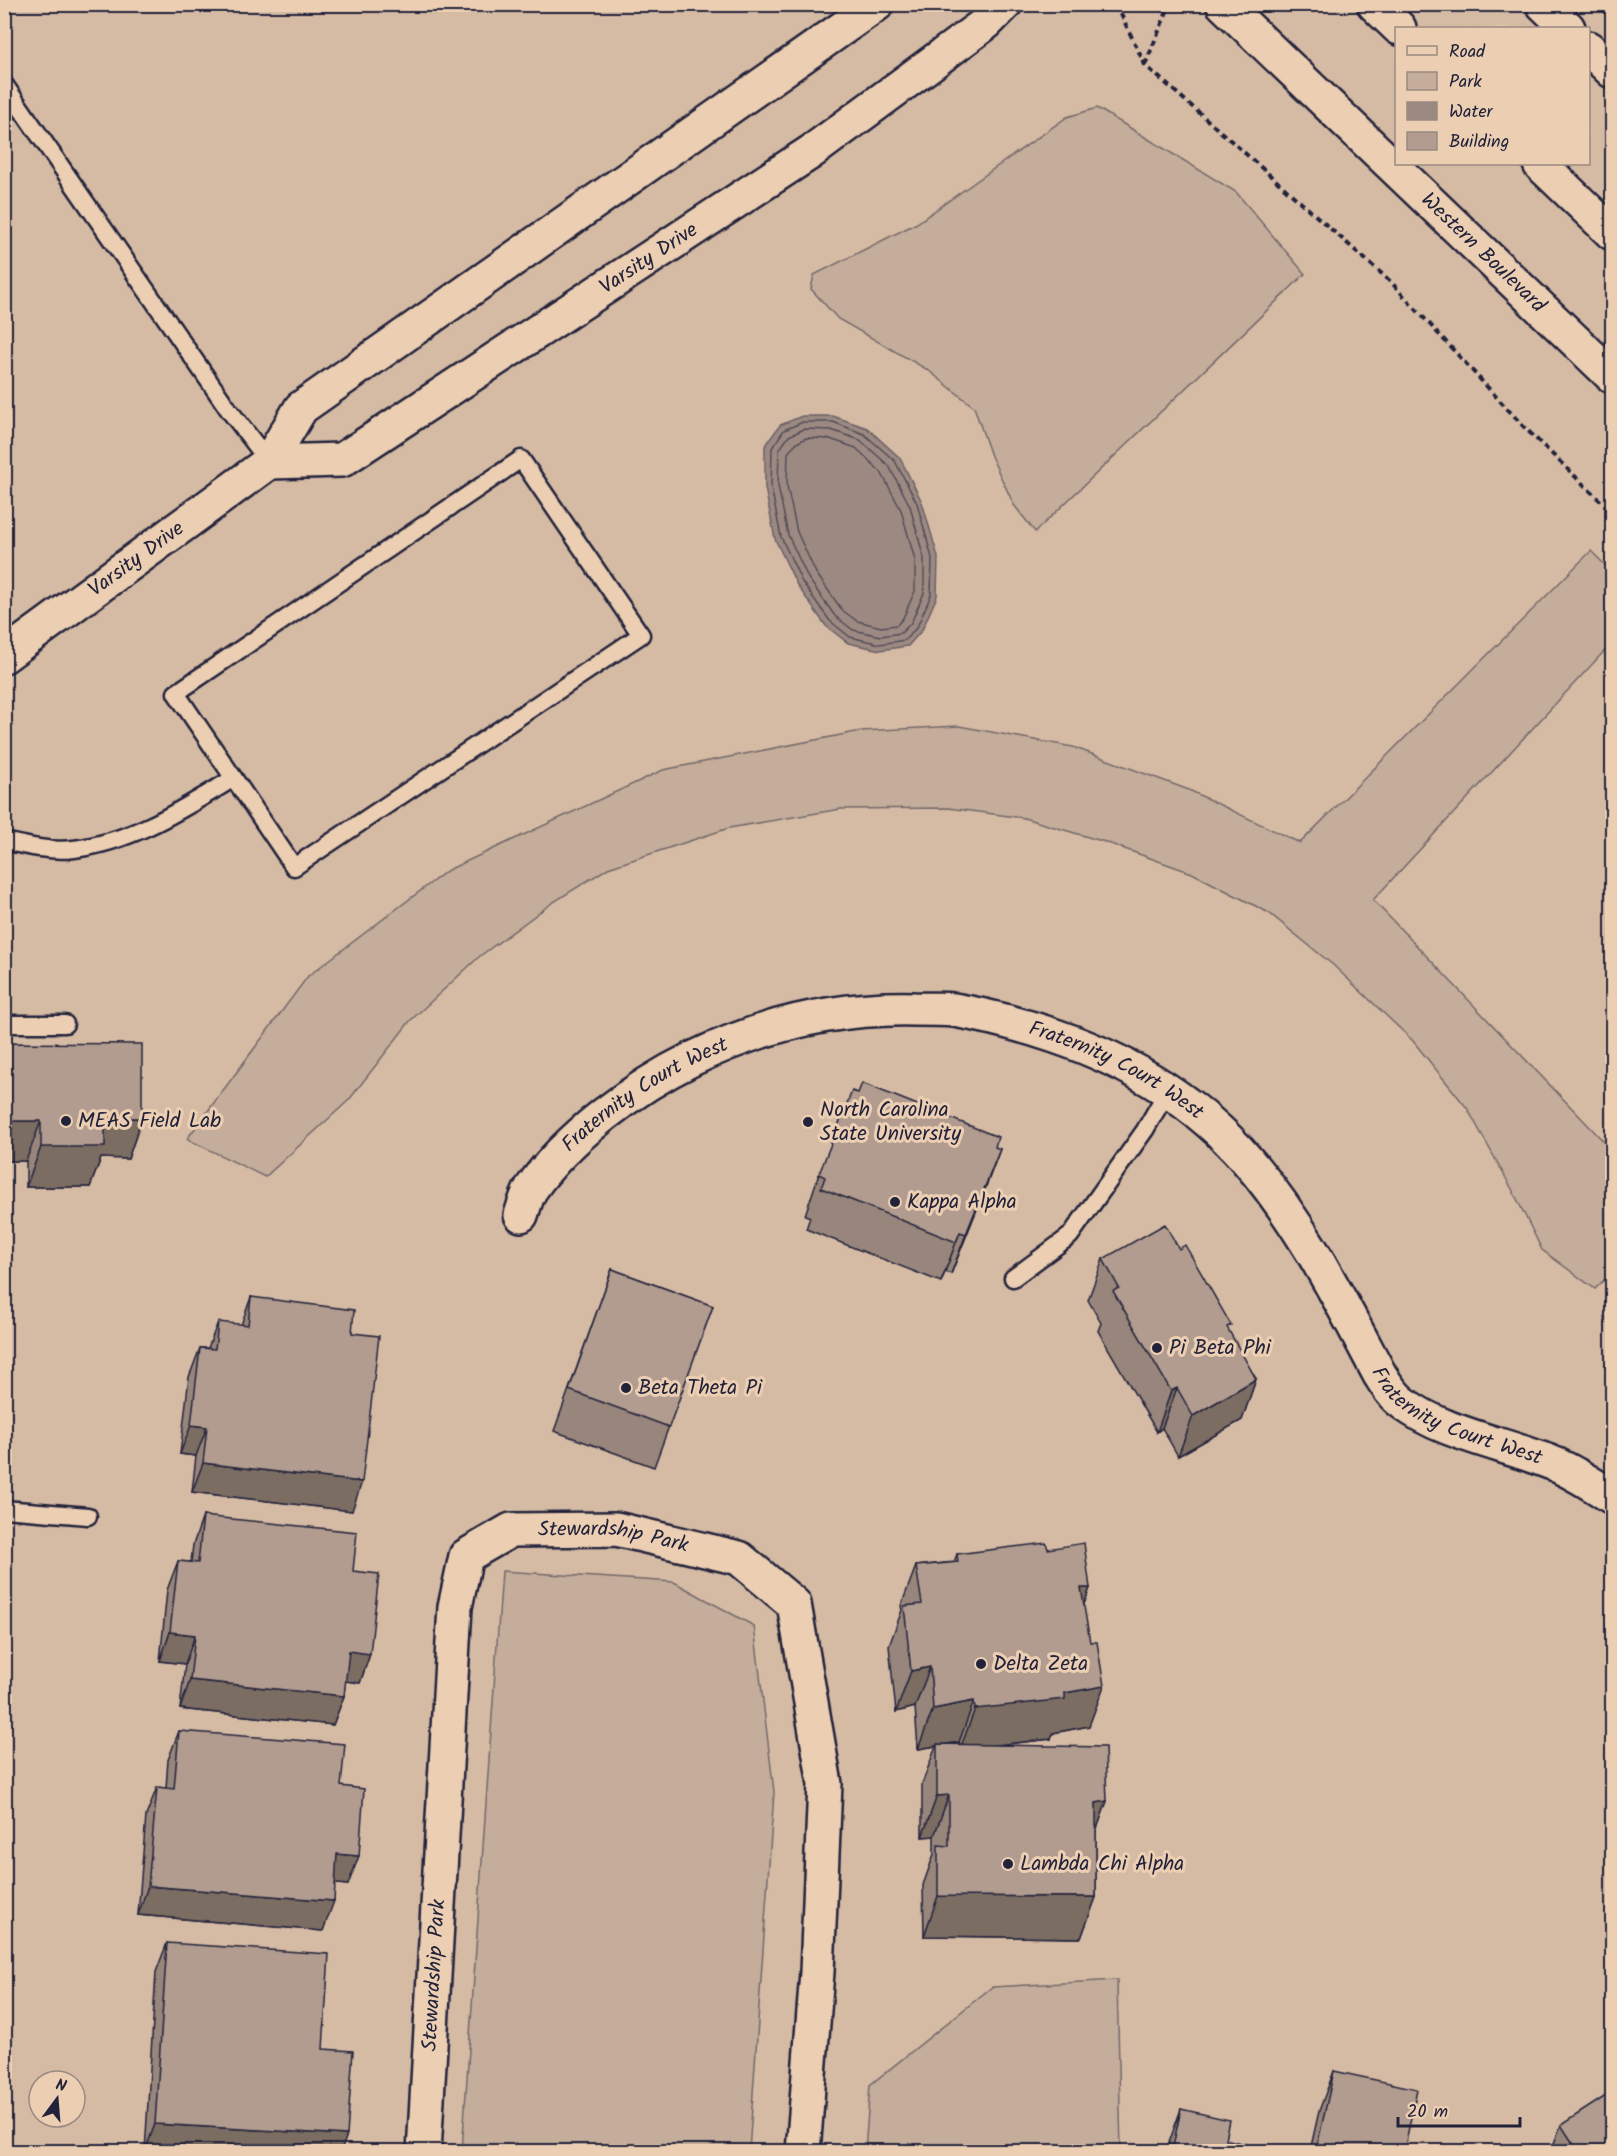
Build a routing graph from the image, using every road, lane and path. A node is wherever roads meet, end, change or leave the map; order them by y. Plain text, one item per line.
1 (877, 4) edge
2 (1005, 4) edge
3 (1116, 4) edge
4 (1170, 4) edge
5 (1223, 4) edge
6 (1374, 4) edge
7 (1543, 4) edge
8 (1399, 27) edge
9 (1567, 27) edge
10 (1590, 50) edge
11 (1145, 65) junction
12 (1612, 72) edge
13 (4, 84) edge
14 (1541, 165) edge
15 (1612, 233) edge
16 (1612, 376) edge
17 (269, 462) junction
18 (1612, 512) edge
19 (4, 656) edge
20 (234, 778) junction
21 (4, 841) edge
22 (4, 1024) edge
23 (65, 1024) dead end
24 (1168, 1090) junction
25 (521, 1215) dead end
26 (1013, 1278) dead end
27 (1612, 1497) edge
28 (4, 1509) edge
29 (88, 1516) dead end
30 (424, 2151) edge
31 (803, 2151) edge

1 - 17 street, Varsity Drive
2 - 17 street, Varsity Drive
3 - 11 path
4 - 11 path
5 - 16 street, Western Boulevard
6 - 8 street
7 - 9 street
10 - 12 street
11 - 18 path
13 - 17 lane
14 - 15 street
17 - 19 street, Varsity Drive
20 - 20 lane
20 - 21 lane
22 - 23 lane
24 - 25 street, Fraternity Court West
24 - 26 lane
24 - 27 street, Fraternity Court West
28 - 29 lane
30 - 31 street, Stewardship Park

